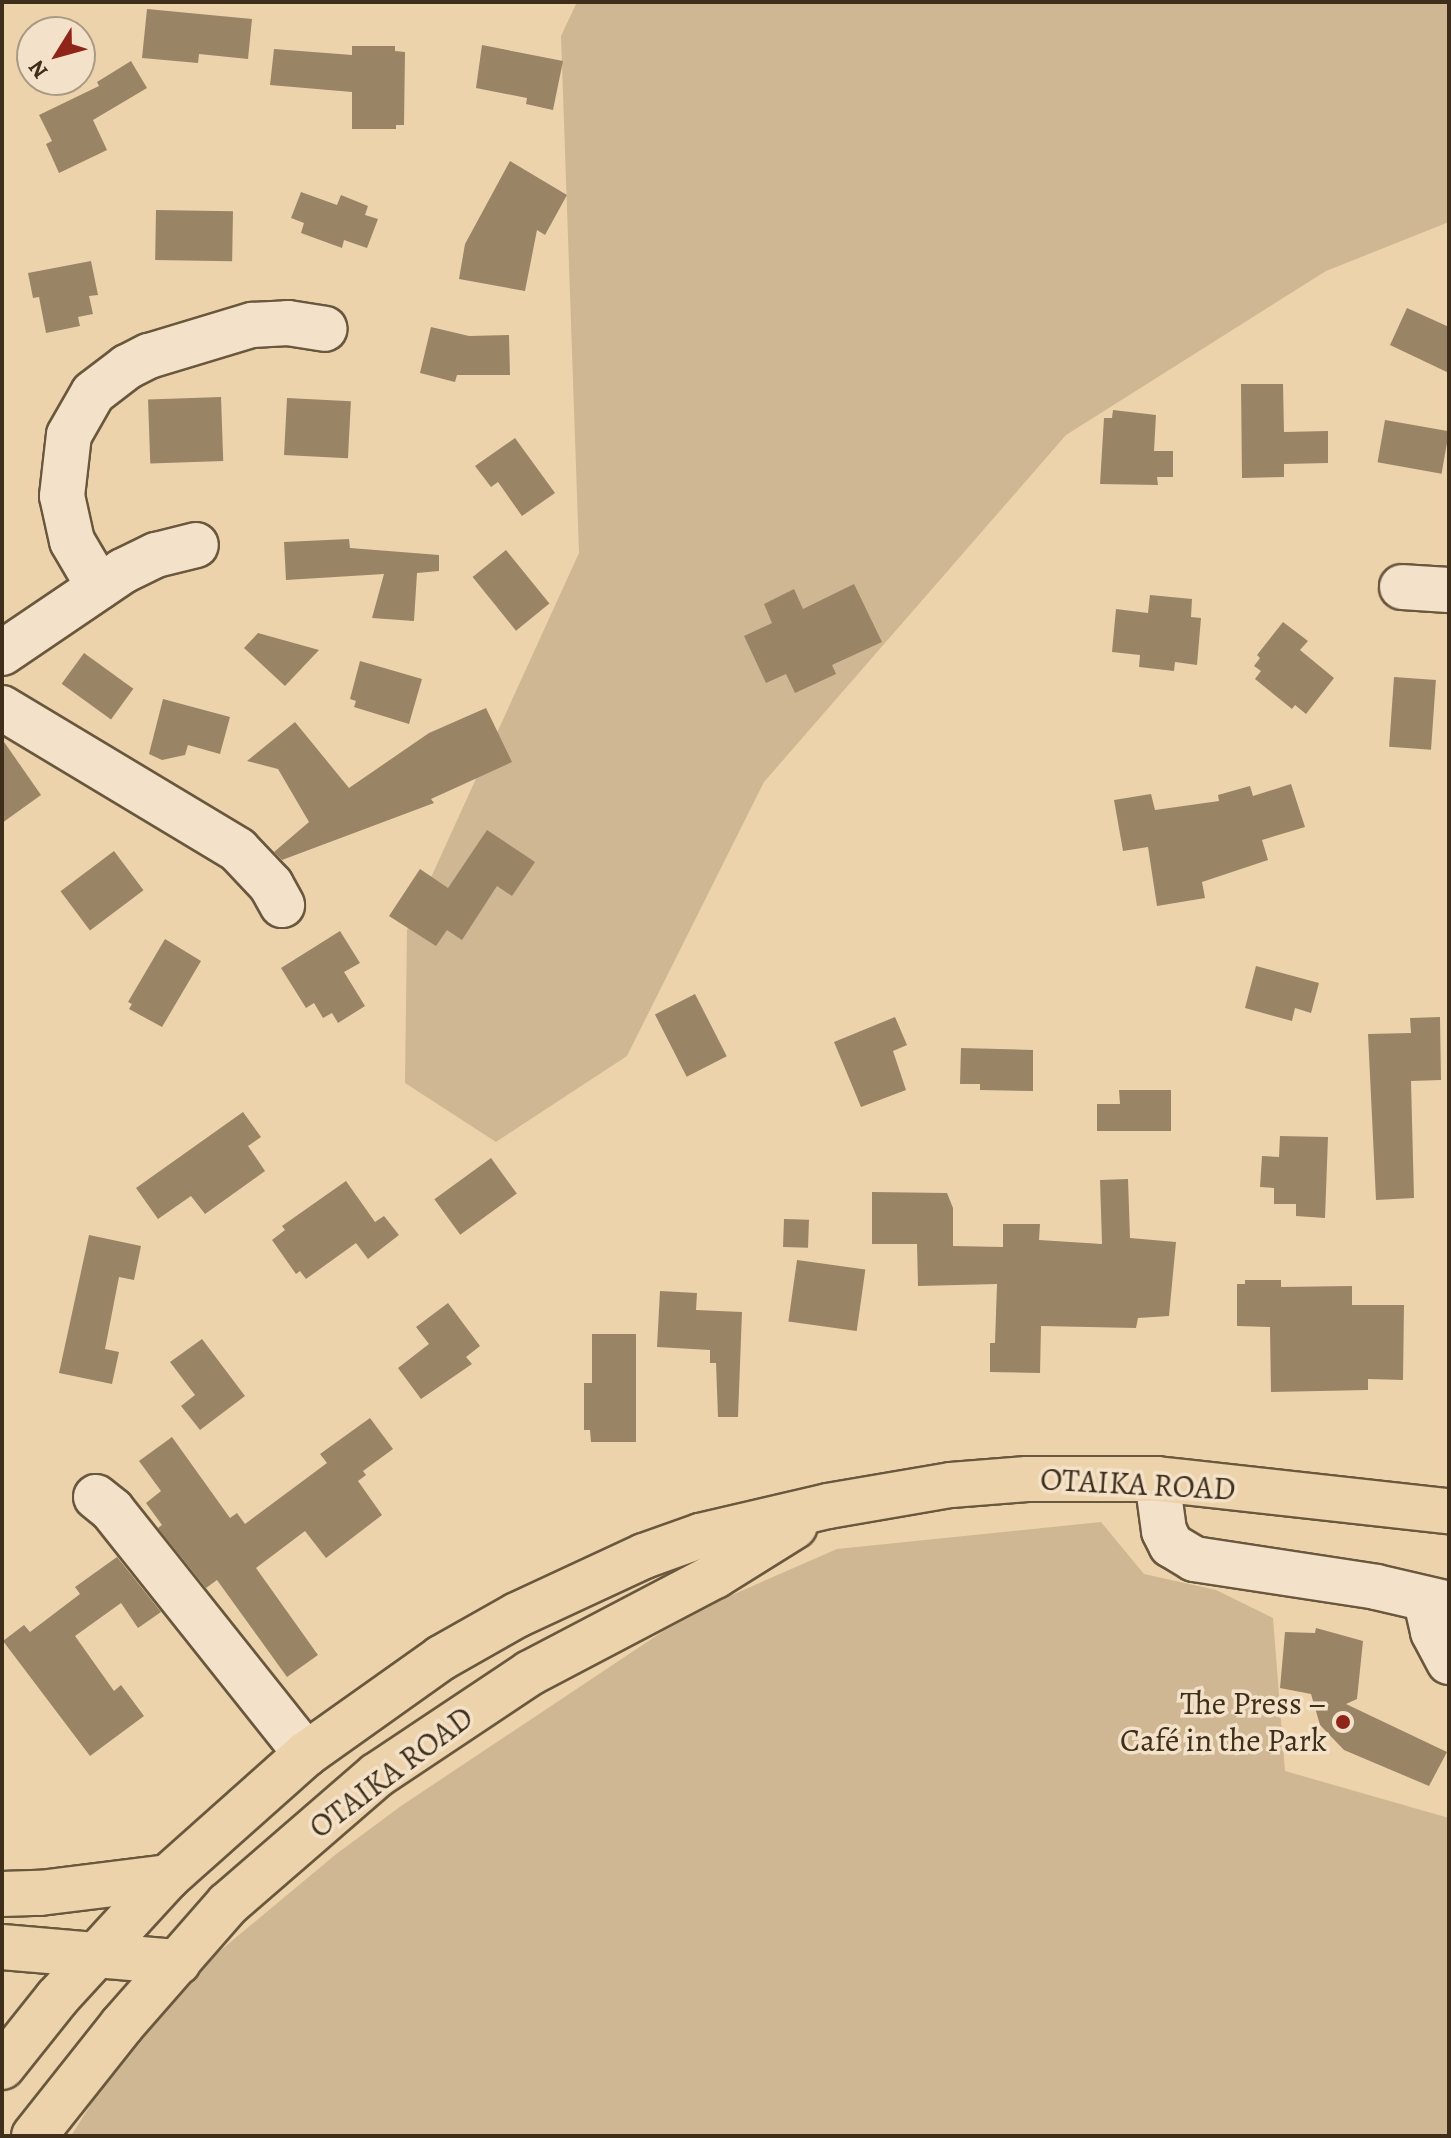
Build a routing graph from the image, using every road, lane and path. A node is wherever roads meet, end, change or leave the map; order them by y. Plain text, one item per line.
1 (325, 329) dead end
2 (196, 545) dead end
3 (99, 587) junction
4 (1402, 587) dead end
5 (1449, 590) edge
6 (2, 653) edge
7 (2, 708) edge
8 (282, 905) dead end
9 (1157, 1479) junction
10 (96, 1497) dead end
11 (828, 1506) junction
12 (1449, 1511) edge
13 (1438, 1603) edge
14 (1449, 1662) edge
15 (306, 1754) junction
16 (168, 1877) junction
17 (2, 1894) edge
18 (2, 1947) edge
19 (98, 1953) junction
20 (178, 1962) junction
21 (2, 2067) edge
22 (34, 2136) edge

1 - 3 street
2 - 3 street
3 - 6 street
4 - 5 street
7 - 8 street
9 - 11 main road, OTAIKA ROAD
9 - 12 main road, OTAIKA ROAD
9 - 13 street
10 - 15 street
11 - 15 main road, OTAIKA ROAD
11 - 20 main road, OTAIKA ROAD
13 - 14 street
15 - 16 main road, OTAIKA ROAD
16 - 17 main road
16 - 19 main road, OTAIKA ROAD
18 - 19 main road
19 - 20 main road
19 - 21 main road, OTAIKA ROAD
20 - 22 main road, OTAIKA ROAD

